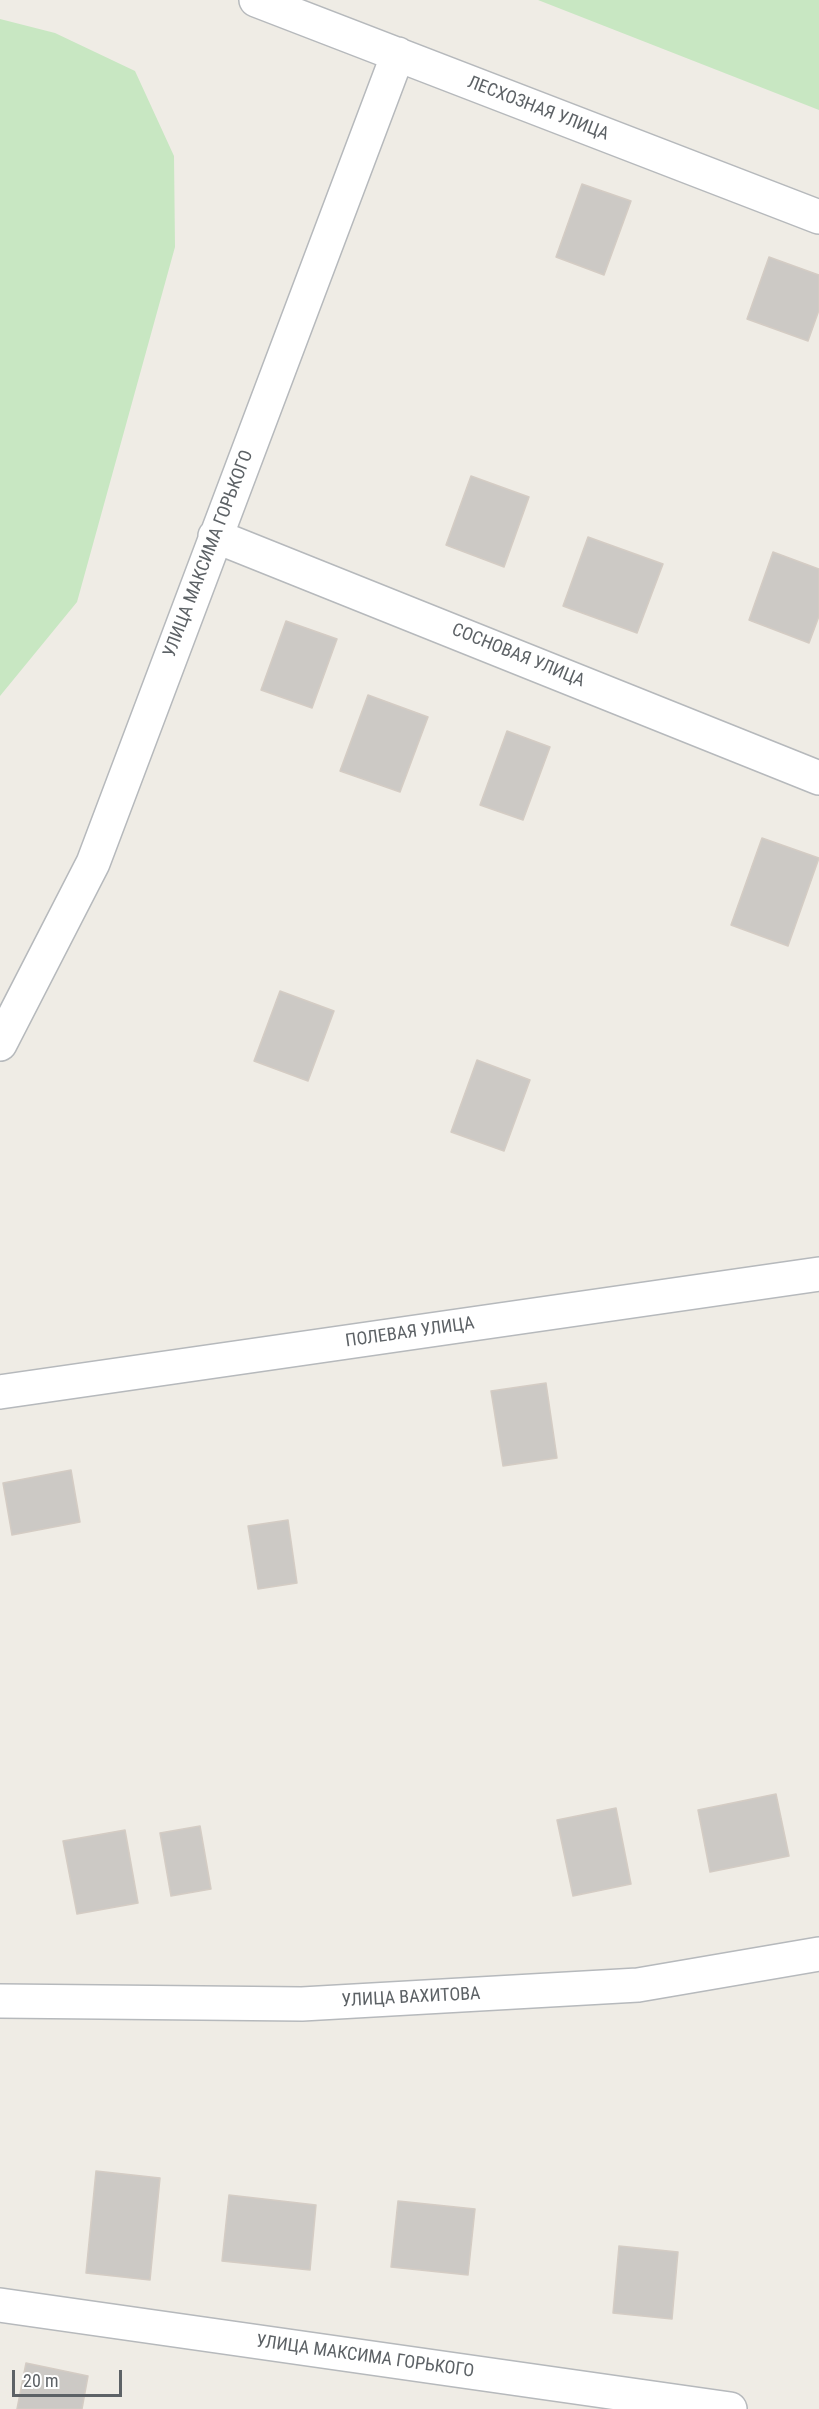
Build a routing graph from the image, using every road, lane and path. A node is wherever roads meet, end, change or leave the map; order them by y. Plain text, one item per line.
1 (256, 0) edge
2 (398, 54) junction
3 (819, 217) edge
4 (215, 536) junction
5 (819, 778) edge
6 (0, 1044) edge
7 (819, 1274) edge
8 (0, 1392) edge
9 (819, 1954) edge
10 (0, 2001) edge
11 (0, 2305) edge
12 (730, 2409) edge

1 - 2 street, ЛЕСХОЗНАЯ УЛИЦА
2 - 3 street, ЛЕСХОЗНАЯ УЛИЦА
2 - 4 street, УЛИЦА МАКСИМА ГОРЬКОГО
4 - 5 street, СОСНОВАЯ УЛИЦА
4 - 6 street, УЛИЦА МАКСИМА ГОРЬКОГО
7 - 8 street, ПОЛЕВАЯ УЛИЦА
9 - 10 street, УЛИЦА ВАХИТОВА
11 - 12 street, УЛИЦА МАКСИМА ГОРЬКОГО

